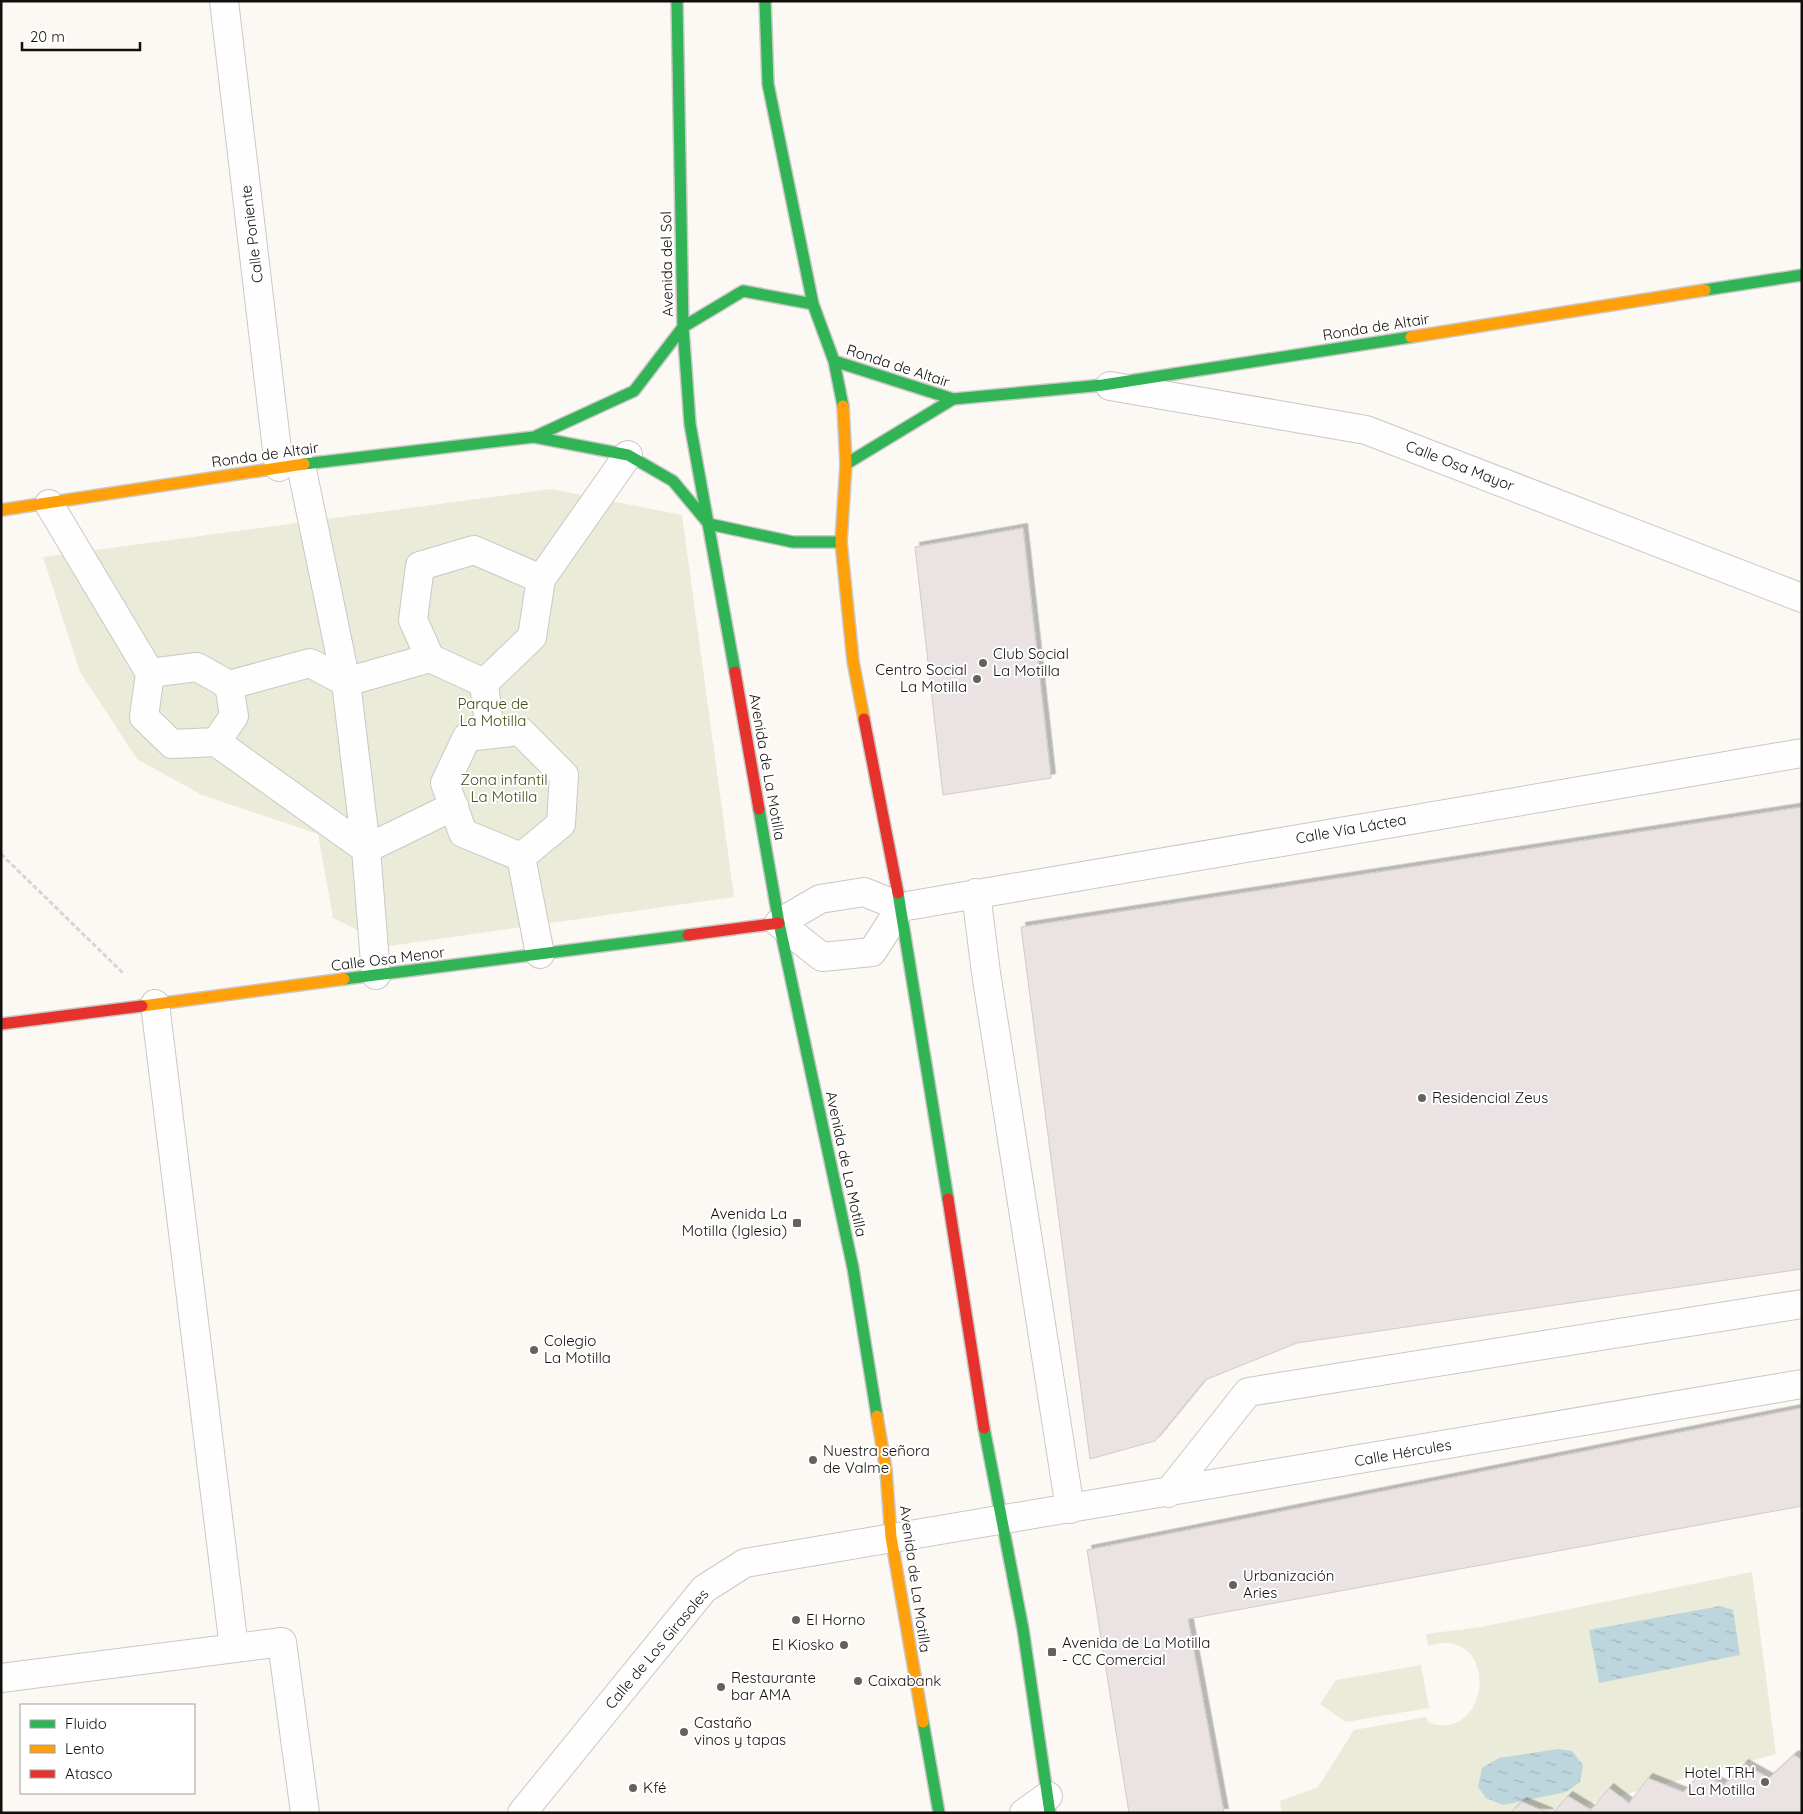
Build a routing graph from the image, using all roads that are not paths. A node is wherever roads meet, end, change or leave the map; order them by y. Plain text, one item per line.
1 (224, 1) edge
2 (677, 1) edge
3 (765, 1) edge
4 (1802, 275) edge
5 (813, 304) junction
6 (683, 327) junction
7 (834, 361) junction
8 (1103, 385) junction
9 (954, 400) junction
10 (534, 437) junction
11 (628, 455) junction
12 (846, 464) junction
13 (290, 466) junction
14 (49, 504) junction
15 (1, 510) edge
16 (709, 524) junction
17 (841, 542) junction
18 (541, 579) junction
19 (1802, 598) edge
20 (430, 658) junction
21 (150, 673) junction
22 (346, 682) junction
23 (484, 683) junction
24 (229, 685) junction
25 (490, 734) junction
26 (216, 742) junction
27 (1802, 753) edge
28 (454, 806) junction
29 (366, 849) junction
30 (521, 857) junction
31 (976, 893) junction
32 (901, 908) junction
33 (780, 923) junction
34 (540, 954) junction
35 (376, 976) junction
36 (155, 1004) junction
37 (1, 1024) edge
38 (1802, 1304) edge
39 (1802, 1384) edge
40 (1168, 1493) junction
41 (1070, 1509) junction
42 (1004, 1520) junction
43 (891, 1537) junction
44 (234, 1648) junction
45 (1, 1678) edge
46 (1049, 1804) edge
47 (940, 1812) edge
48 (305, 1813) edge
49 (522, 1813) edge
50 (1024, 1813) edge

1 - 13 street, Calle Poniente
2 - 6 street, Avenida del Sol
3 - 5 street
4 - 8 street, Ronda de Altair
5 - 6 street
5 - 7 street
6 - 10 street, Ronda de Altair
6 - 16 street, Avenida del Sol
7 - 9 street, Ronda de Altair
7 - 12 street
8 - 9 street, Ronda de Altair
8 - 19 street, Calle Osa Mayor
9 - 12 street, Ronda de Altair
10 - 11 street, Ronda de Altair
10 - 13 street, Ronda de Altair
11 - 16 street, Ronda de Altair
11 - 18 street
12 - 17 street
13 - 14 street, Ronda de Altair
13 - 22 street, Calle Poniente
14 - 15 street, Ronda de Altair
14 - 21 street
16 - 17 street
16 - 33 street, Avenida de La Motilla
17 - 32 street
18 - 20 street
18 - 23 street
20 - 22 street
20 - 23 street
21 - 24 street
21 - 26 street
22 - 24 street
22 - 29 street, Calle Poniente
23 - 25 street
24 - 26 street
25 - 28 street
25 - 30 street
26 - 29 street
27 - 31 street, Calle Vía Láctea
28 - 29 street
28 - 30 street
29 - 35 street, Calle Poniente
30 - 34 street
31 - 32 street, Calle Vía Láctea
31 - 41 street
32 - 33 street
32 - 33 street
32 - 42 street
33 - 34 street, Calle Osa Menor
33 - 43 street, Avenida de La Motilla
34 - 35 street, Calle Osa Menor
35 - 36 street, Calle Osa Menor
36 - 37 street, Calle Osa Menor
36 - 44 street
38 - 40 street
39 - 40 street, Calle Hércules
40 - 41 street, Calle Hércules
41 - 42 street, Calle Hércules
42 - 43 street, Calle de Los Girasoles
42 - 46 street
43 - 47 street, Avenida de La Motilla
43 - 49 street, Calle de Los Girasoles
44 - 45 street
44 - 48 street
46 - 50 street

